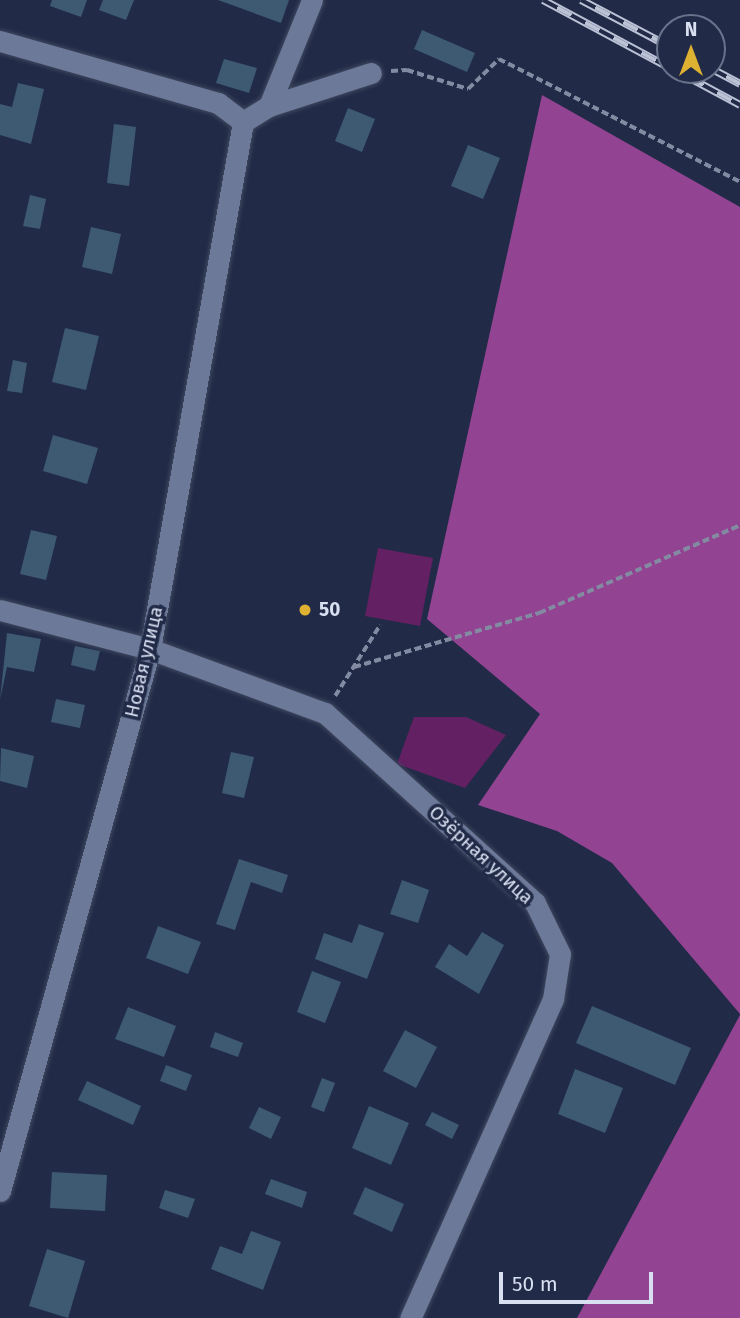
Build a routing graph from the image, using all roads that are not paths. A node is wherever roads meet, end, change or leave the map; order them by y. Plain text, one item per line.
1 (312, 0) edge
2 (0, 41) edge
3 (371, 73) road end
4 (269, 106) junction
5 (243, 122) junction
6 (0, 610) edge
7 (150, 649) junction
8 (0, 1191) edge
9 (410, 1318) edge

1 - 4 street
2 - 5 street
3 - 4 street
4 - 5 street
5 - 7 street, Новая улица
6 - 7 street, Озёрная улица
7 - 8 street, Новая улица
7 - 9 street, Озёрная улица

